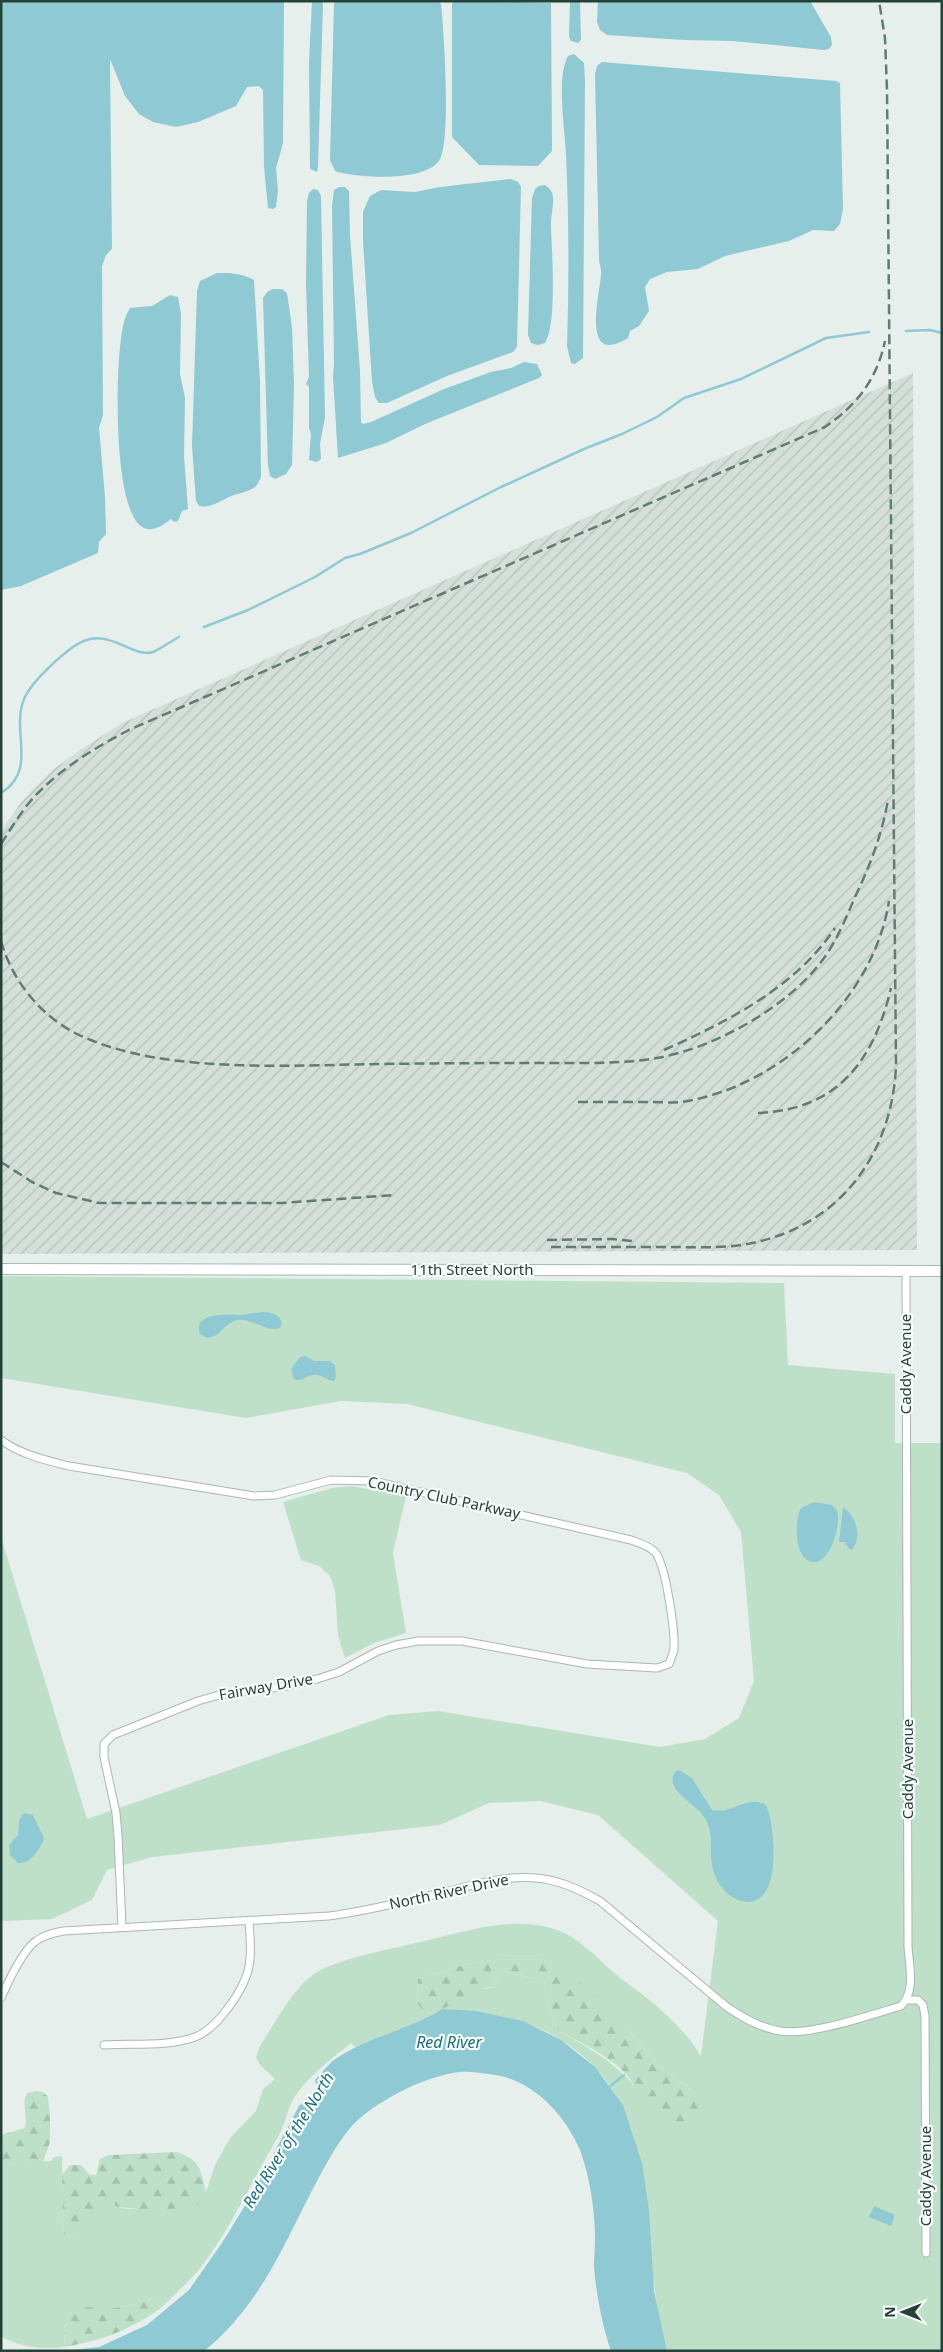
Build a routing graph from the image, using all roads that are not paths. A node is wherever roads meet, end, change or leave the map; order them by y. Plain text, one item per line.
1 (1, 1269) edge
2 (906, 1271) junction
3 (942, 1271) edge
4 (1, 1440) edge
5 (669, 1664) joint
6 (249, 1921) junction
7 (122, 1927) junction
8 (1, 1998) edge
9 (908, 2000) junction
10 (104, 2045) dead end
11 (926, 2253) dead end

1 - 2 street, 11th Street North
2 - 3 street, 11th Street North
2 - 9 street, Caddy Avenue
4 - 5 street, Country Club Parkway
5 - 7 street, Fairway Drive
6 - 7 street, North River Drive
6 - 9 street, North River Drive
6 - 10 street
7 - 8 street, North River Drive
9 - 11 street, Caddy Avenue

